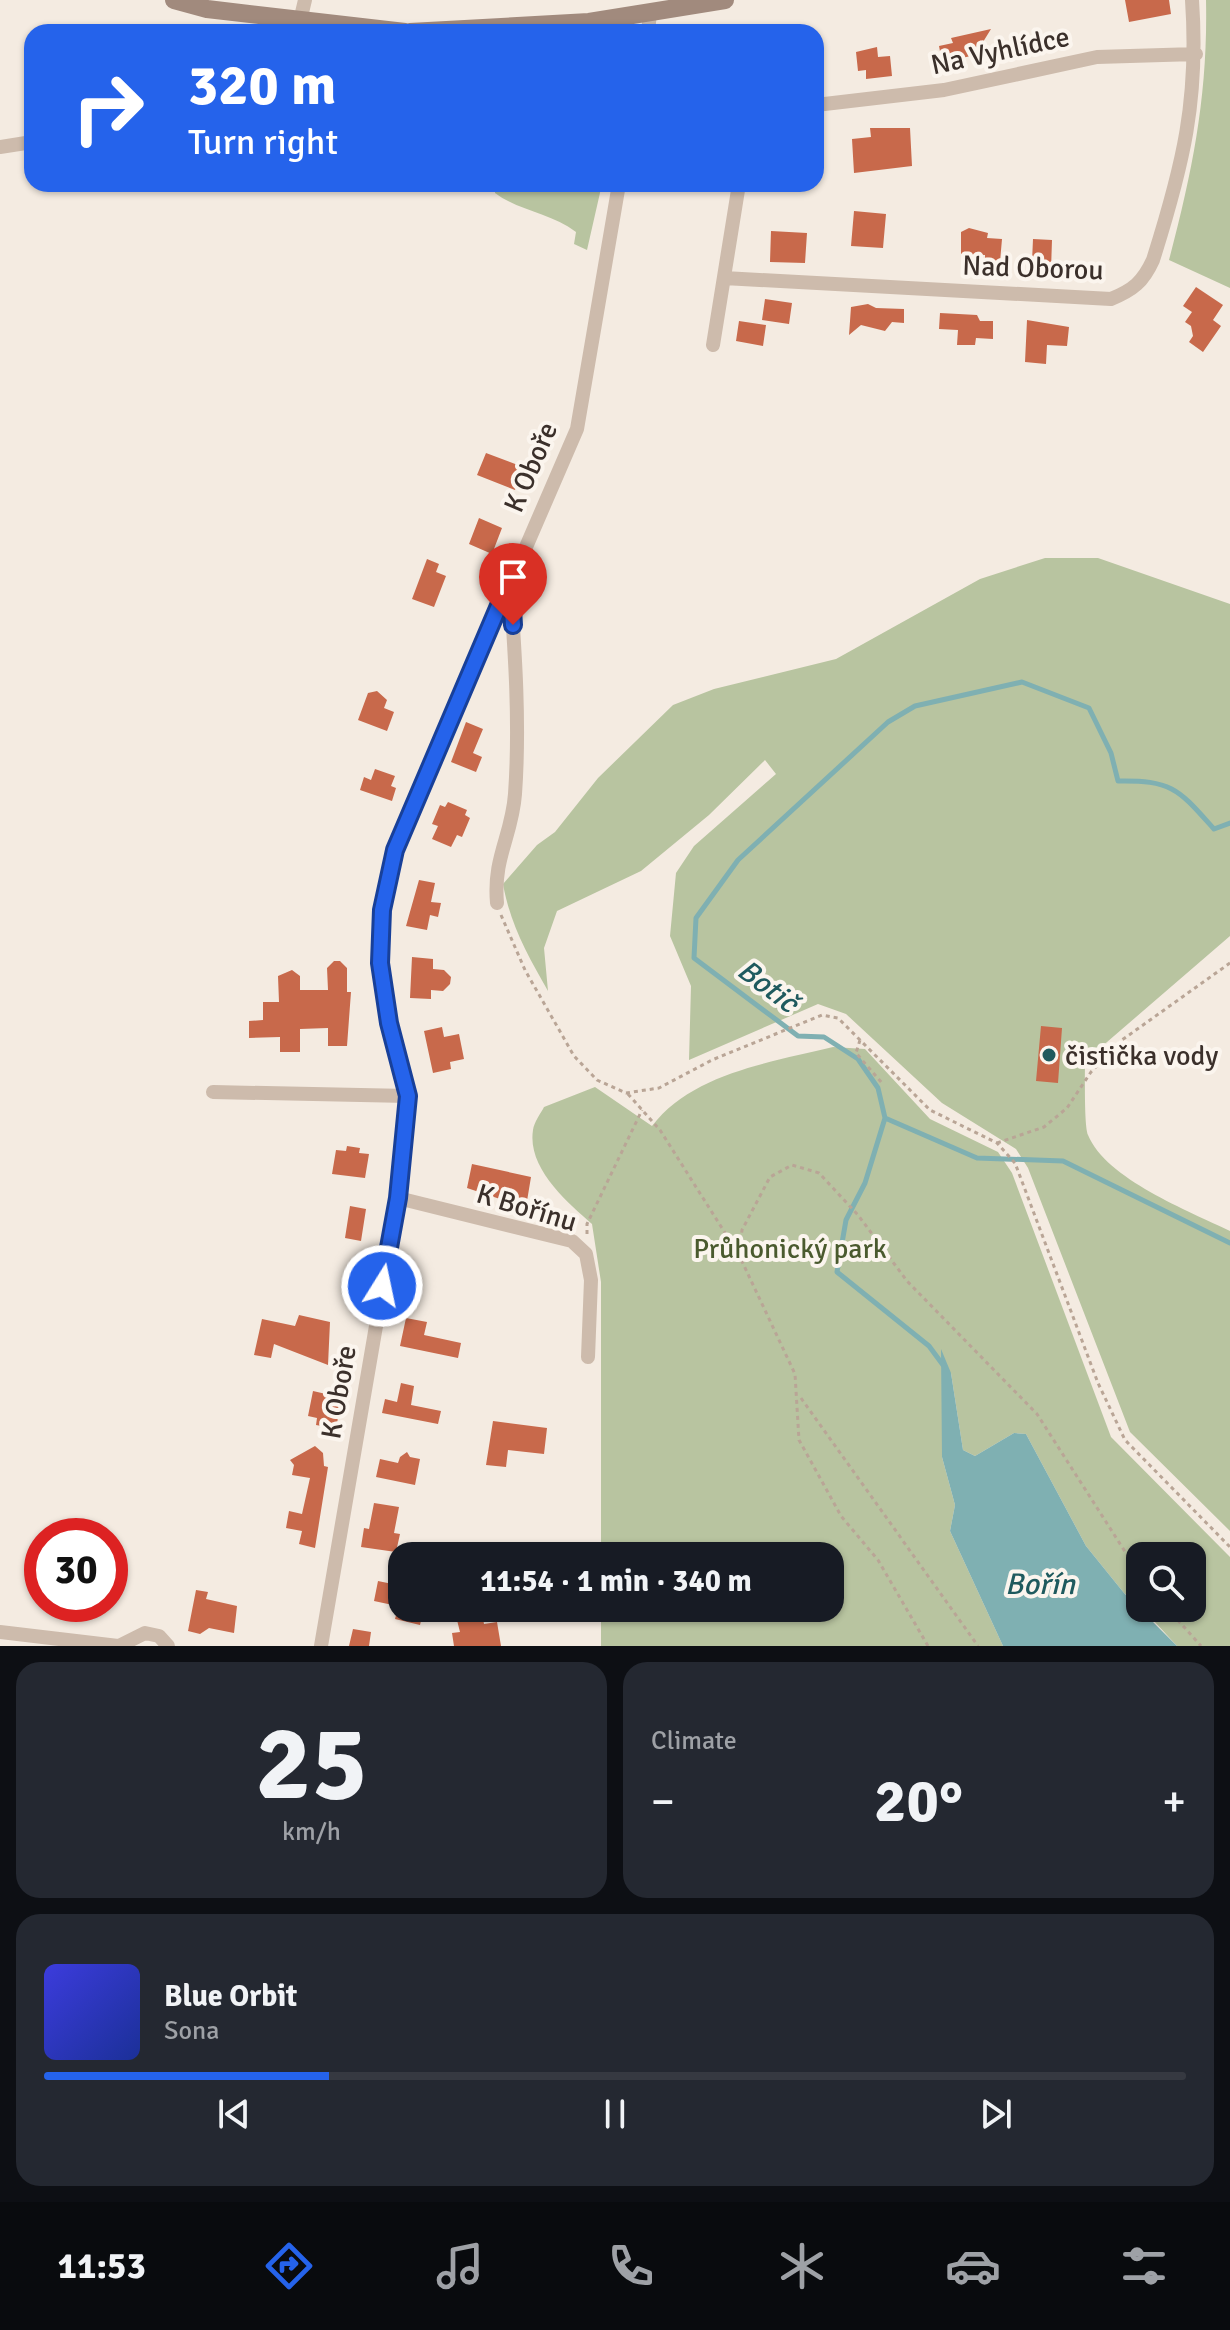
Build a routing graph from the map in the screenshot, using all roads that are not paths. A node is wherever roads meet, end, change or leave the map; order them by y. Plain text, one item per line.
1 (174, 0) edge
2 (305, 0) edge
3 (725, 0) edge
4 (1192, 0) edge
5 (691, 2) edge
6 (650, 13) junction
7 (300, 21) junction
8 (329, 24) edge
9 (553, 24) edge
10 (649, 24) edge
11 (1196, 54) junction
12 (824, 104) edge
13 (24, 143) edge
14 (0, 147) edge
15 (618, 192) edge
16 (738, 192) edge
17 (724, 278) junction
18 (713, 345) dead end
19 (510, 580) junction
20 (497, 903) road end
21 (213, 1092) dead end
22 (408, 1096) junction
23 (398, 1198) junction
24 (588, 1357) dead end
25 (0, 1632) edge
26 (118, 1646) edge
27 (168, 1646) edge
28 (321, 1646) edge

1 - 7 main road
2 - 7 street
3 - 5 main road
4 - 11 street, Nad Oborou
5 - 6 main road
6 - 9 main road
6 - 10 street
7 - 8 main road
11 - 12 street, Na Vyhlídce
11 - 17 street, Nad Oborou
13 - 14 street
15 - 19 street, K Oboře
16 - 17 street
17 - 18 street
19 - 20 street
19 - 22 street, K Oboře
21 - 22 street
22 - 23 street, K Oboře
23 - 24 street, K Bořínu
23 - 28 street, K Oboře
25 - 26 street
26 - 27 street

